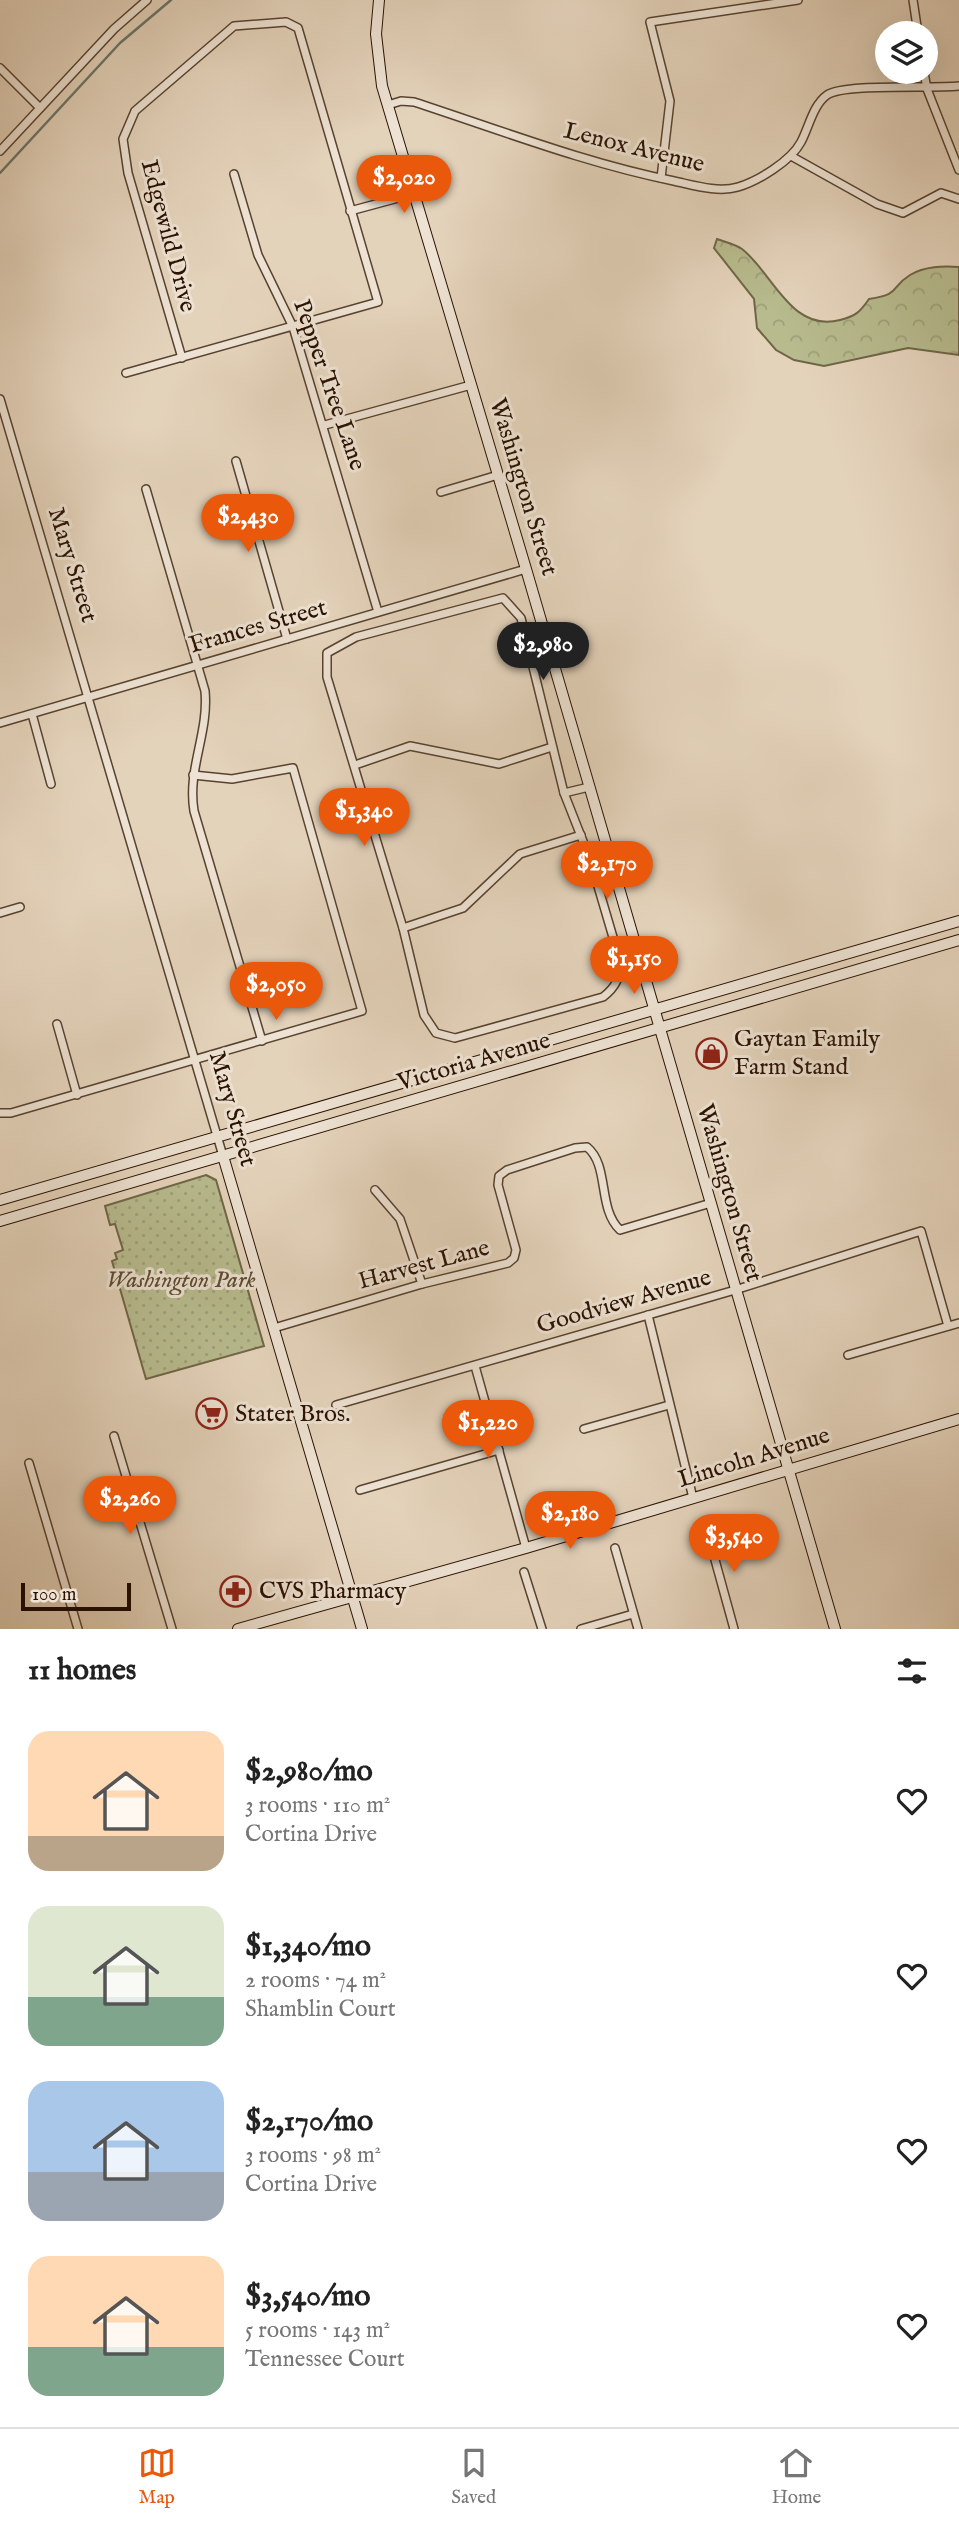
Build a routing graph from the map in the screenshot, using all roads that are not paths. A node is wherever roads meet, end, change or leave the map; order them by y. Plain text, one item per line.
1 (147, 0) edge
2 (379, 0) edge
3 (798, 0) edge
4 (913, 0) edge
5 (916, 21) edge
6 (0, 68) edge
7 (926, 84) edge
8 (959, 86) edge
9 (927, 89) junction
10 (388, 106) junction
11 (40, 108) junction
12 (0, 151) edge
13 (792, 156) junction
14 (959, 170) edge
15 (234, 174) dead end
16 (661, 178) junction
17 (413, 194) junction
18 (959, 199) edge
19 (350, 211) junction
20 (293, 327) junction
21 (182, 358) junction
22 (126, 373) dead end
23 (471, 385) junction
24 (0, 400) edge
25 (325, 425) junction
26 (236, 461) dead end
27 (498, 475) junction
28 (146, 489) dead end
29 (441, 492) dead end
30 (526, 569) junction
31 (378, 612) junction
32 (287, 639) junction
33 (198, 665) junction
34 (89, 697) junction
35 (32, 714) junction
36 (0, 723) edge
37 (552, 747) junction
38 (355, 765) junction
39 (192, 775) junction
40 (51, 783) dead end
41 (589, 787) junction
42 (564, 793) junction
43 (581, 835) junction
44 (20, 907) dead end
45 (0, 913) edge
46 (959, 921) edge
47 (403, 928) junction
48 (959, 940) edge
49 (654, 1009) junction
50 (57, 1024) dead end
51 (660, 1029) junction
52 (262, 1041) junction
53 (197, 1060) junction
54 (77, 1095) junction
55 (0, 1113) edge
56 (218, 1135) junction
57 (223, 1156) junction
58 (375, 1190) dead end
59 (0, 1200) edge
60 (711, 1203) junction
61 (0, 1221) edge
62 (422, 1284) junction
63 (735, 1290) junction
64 (648, 1315) junction
65 (959, 1323) edge
66 (948, 1326) junction
67 (274, 1328) junction
68 (848, 1355) dead end
69 (475, 1366) junction
70 (336, 1405) dead end
71 (669, 1405) junction
72 (959, 1419) edge
73 (584, 1429) dead end
74 (114, 1436) dead end
75 (499, 1450) junction
76 (29, 1463) dead end
77 (788, 1470) junction
78 (360, 1490) dead end
79 (693, 1498) junction
80 (706, 1527) dead end
81 (526, 1548) junction
82 (615, 1548) dead end
83 (524, 1572) dead end
84 (353, 1596) junction
85 (634, 1614) junction
86 (264, 1625) edge
87 (78, 1629) edge
88 (172, 1629) edge
89 (238, 1629) edge
90 (362, 1629) edge
91 (542, 1629) edge
92 (581, 1629) edge
93 (638, 1629) edge
94 (734, 1629) edge
95 (835, 1629) edge

1 - 11 street
2 - 10 main road, Washington Street
3 - 16 street
4 - 5 street
6 - 11 street
7 - 9 street
8 - 9 street
9 - 13 street
9 - 14 street
10 - 16 street, Lenox Avenue
10 - 17 main road, Washington Street
11 - 12 street
13 - 16 street, Lenox Avenue
13 - 18 street
15 - 20 street, Pepper Tree Lane
17 - 19 street
17 - 23 main road, Washington Street
19 - 20 street
19 - 21 street, Edgewild Drive
20 - 21 street
20 - 25 street, Pepper Tree Lane
21 - 22 street
23 - 25 street
23 - 27 main road, Washington Street
24 - 34 street, Mary Street
25 - 31 street, Pepper Tree Lane
26 - 32 street
27 - 29 street
27 - 30 main road, Washington Street
28 - 33 street
30 - 31 street, Frances Street
30 - 41 main road, Washington Street
31 - 32 street, Frances Street
32 - 33 street, Frances Street
33 - 34 street, Frances Street
33 - 39 street
34 - 35 street, Frances Street
34 - 53 street, Mary Street
35 - 36 street, Frances Street
35 - 40 street
37 - 38 street
37 - 38 street
37 - 42 street
38 - 47 street
39 - 52 street
39 - 52 street
41 - 42 street
41 - 49 main road, Washington Street
42 - 43 street
43 - 47 street
43 - 47 street
44 - 45 street
46 - 49 main road, Victoria Avenue
48 - 51 main road, Victoria Avenue
49 - 51 main road, Washington Street
49 - 56 main road, Victoria Avenue
50 - 54 street
51 - 57 main road, Victoria Avenue
51 - 60 main road, Washington Street
52 - 53 street
53 - 54 street
53 - 56 street, Mary Street
54 - 55 street
56 - 57 street, Mary Street
56 - 59 main road, Victoria Avenue
57 - 61 main road, Victoria Avenue
57 - 67 main road, Mary Street
58 - 62 street
60 - 62 street, Harvest Lane
60 - 63 main road, Washington Street
62 - 67 street, Harvest Lane
63 - 64 street, Goodview Avenue
63 - 66 street, Goodview Avenue
63 - 77 main road, Washington Street
64 - 69 street, Goodview Avenue
64 - 71 street
65 - 66 street
66 - 68 street
67 - 84 main road, Mary Street
69 - 70 street, Goodview Avenue
69 - 75 street
71 - 73 street
71 - 79 street
72 - 77 main road, Lincoln Avenue
74 - 88 street
75 - 78 street
75 - 81 street
76 - 87 street
77 - 79 main road, Lincoln Avenue
77 - 95 main road, Washington Street
79 - 81 main road, Lincoln Avenue
80 - 94 street
81 - 84 main road, Lincoln Avenue
82 - 85 street
83 - 91 street
84 - 86 main road, Lincoln Avenue
84 - 90 main road, Mary Street
85 - 92 street
85 - 93 street
86 - 89 main road, Lincoln Avenue

